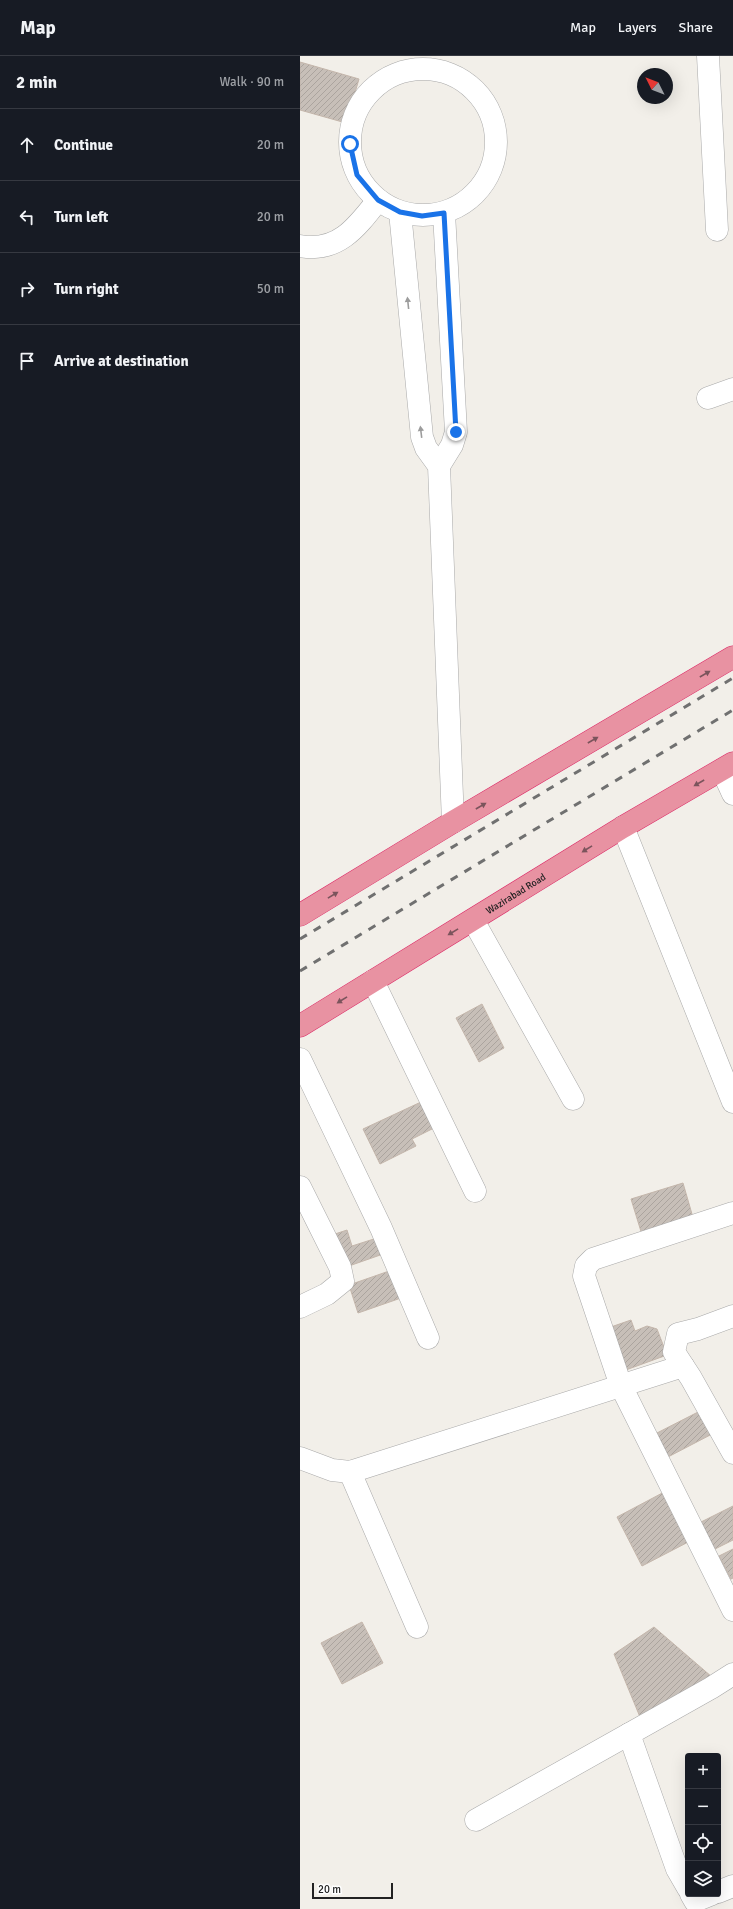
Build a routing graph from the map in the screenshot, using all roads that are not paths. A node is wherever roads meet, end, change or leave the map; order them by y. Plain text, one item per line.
1 (708, 56) edge
2 (398, 64) edge
3 (378, 200) junction
4 (400, 212) junction
5 (444, 213) junction
6 (717, 230) dead end
7 (300, 246) edge
8 (733, 389) edge
9 (708, 398) dead end
10 (439, 466) junction
11 (733, 657) edge
12 (728, 766) edge
13 (733, 794) edge
14 (453, 822) junction
15 (623, 827) junction
16 (300, 915) edge
17 (473, 920) junction
18 (373, 981) junction
19 (300, 1026) edge
20 (300, 1059) edge
21 (573, 1099) dead end
22 (733, 1102) edge
23 (300, 1187) edge
24 (475, 1191) dead end
25 (733, 1213) edge
26 (300, 1307) edge
27 (733, 1316) edge
28 (428, 1338) dead end
29 (683, 1366) junction
30 (621, 1386) junction
31 (733, 1453) edge
32 (300, 1458) edge
33 (350, 1472) junction
34 (733, 1610) edge
35 (417, 1627) dead end
36 (733, 1674) edge
37 (630, 1734) junction
38 (476, 1820) dead end
39 (685, 1883) edge
40 (733, 1886) edge
41 (721, 1891) edge
42 (693, 1897) edge
43 (705, 1897) edge

1 - 6 street
2 - 3 street
2 - 5 street
3 - 4 street
3 - 7 street
4 - 5 street
10 -> 4 street
5 - 10 street
8 - 9 street
10 - 14 street
14 -> 11 highway
12 - 13 street
12 -> 15 highway, Wazirabad Road
16 -> 14 highway
15 -> 17 highway, Wazirabad Road
15 - 22 street
17 -> 18 highway, Wazirabad Road
17 - 21 street
18 -> 19 highway, Wazirabad Road
18 - 24 street
20 - 28 street
23 - 26 street
25 - 30 street
27 - 29 street
29 - 30 street
29 - 31 street
30 - 33 street
30 - 34 street
32 - 33 street
33 - 35 street
36 - 37 street
37 - 38 street
37 - 39 street
40 - 41 street
42 - 43 street

